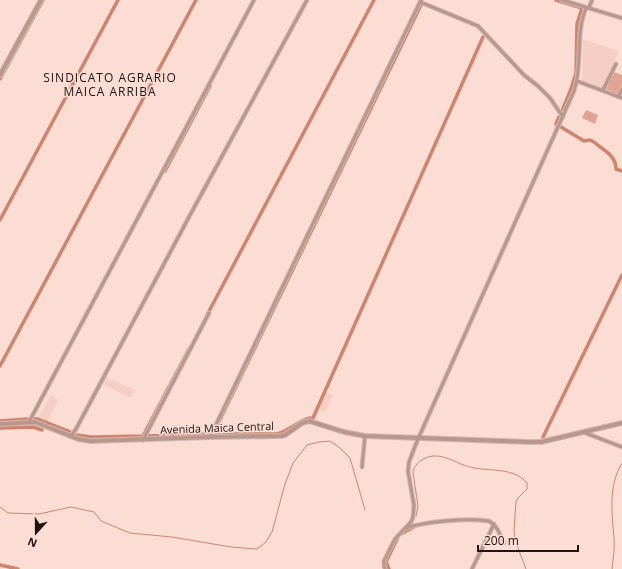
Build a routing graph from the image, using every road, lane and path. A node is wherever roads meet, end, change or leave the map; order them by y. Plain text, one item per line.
1 (42, 0) edge
2 (254, 0) edge
3 (307, 0) edge
4 (562, 0) edge
5 (592, 0) edge
6 (421, 1) edge
7 (587, 8) junction
8 (622, 18) edge
9 (616, 64) dead end
10 (0, 75) edge
11 (577, 81) junction
12 (622, 89) edge
13 (603, 90) junction
14 (620, 97) edge
15 (563, 117) junction
16 (209, 313) dead end
17 (29, 422) junction
18 (622, 423) edge
19 (0, 424) edge
20 (583, 432) junction
21 (71, 436) junction
22 (210, 436) junction
23 (365, 436) junction
24 (418, 439) junction
25 (143, 440) junction
26 (622, 447) edge
27 (362, 467) dead end
28 (494, 524) junction
29 (404, 528) junction
30 (504, 543) dead end
31 (386, 569) edge
32 (472, 569) edge

1 - 10 street
2 - 17 street
3 - 21 street
4 - 7 street
5 - 7 street
6 - 15 street
6 - 22 street
7 - 8 street
7 - 11 street
9 - 13 street
11 - 13 street
11 - 15 street
12 - 14 street
13 - 14 street
15 - 24 street
16 - 25 street
17 - 19 street, Avenida Maica Central
17 - 21 street, Avenida Maica Central
18 - 20 street, Avenida Maica Central
20 - 24 street, Avenida Maica Central
20 - 26 street
21 - 25 street, Avenida Maica Central
22 - 23 street, Avenida Maica Central
22 - 25 street, Avenida Maica Central
23 - 24 street, Avenida Maica Central
23 - 27 street
24 - 29 street
28 - 29 street
28 - 30 street
28 - 32 street
29 - 31 street

